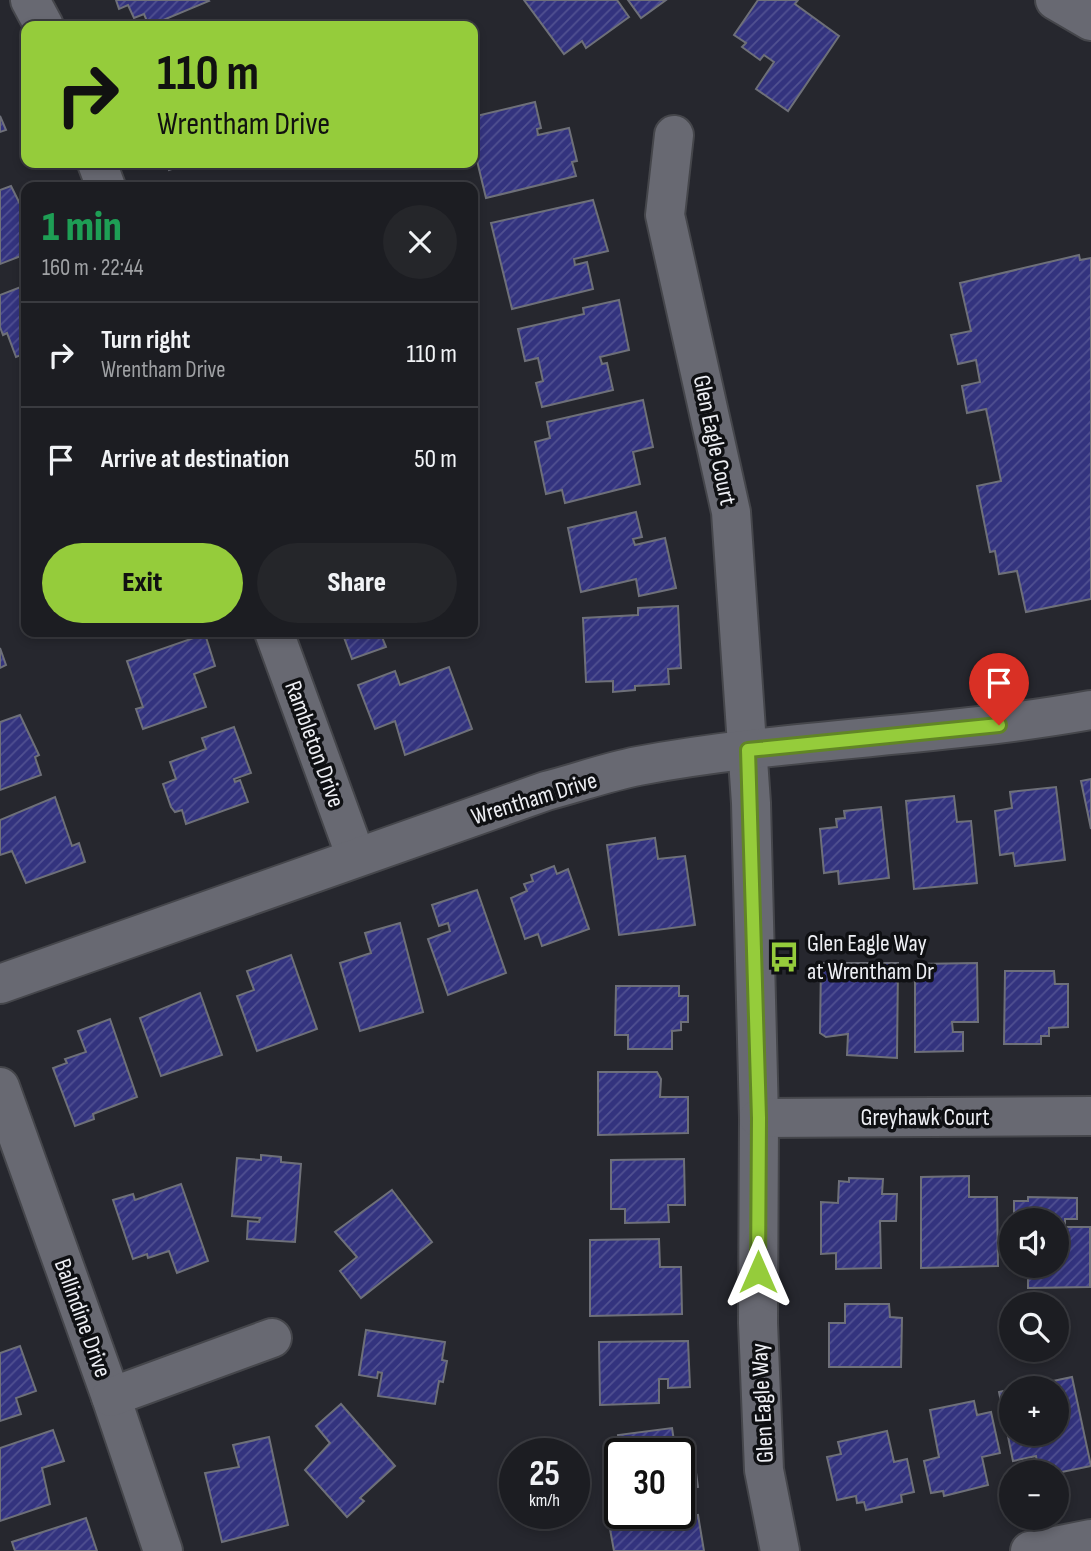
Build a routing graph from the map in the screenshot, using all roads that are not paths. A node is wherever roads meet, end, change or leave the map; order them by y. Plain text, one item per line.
1 (30, 0) edge
2 (1055, 0) edge
3 (1091, 20) edge
4 (41, 21) edge
5 (674, 135) dead end
6 (276, 637) edge
7 (1091, 710) edge
8 (748, 750) junction
9 (356, 857) junction
10 (0, 984) edge
11 (0, 1087) edge
12 (1091, 1116) edge
13 (759, 1118) junction
14 (272, 1338) dead end
15 (111, 1396) junction
16 (1091, 1539) edge
17 (163, 1551) edge
18 (780, 1551) edge
19 (1030, 1551) edge

1 - 4 street
2 - 3 street
5 - 8 street, Glen Eagle Court
6 - 9 street, Rambleton Drive
7 - 8 street, Wrentham Drive
8 - 9 street, Wrentham Drive
8 - 13 street, Glen Eagle Way
9 - 10 street, Wrentham Drive
11 - 15 street, Ballindine Drive
12 - 13 street, Greyhawk Court
13 - 18 street, Glen Eagle Way
14 - 15 street
15 - 17 street, Ballindine Drive
16 - 19 street

